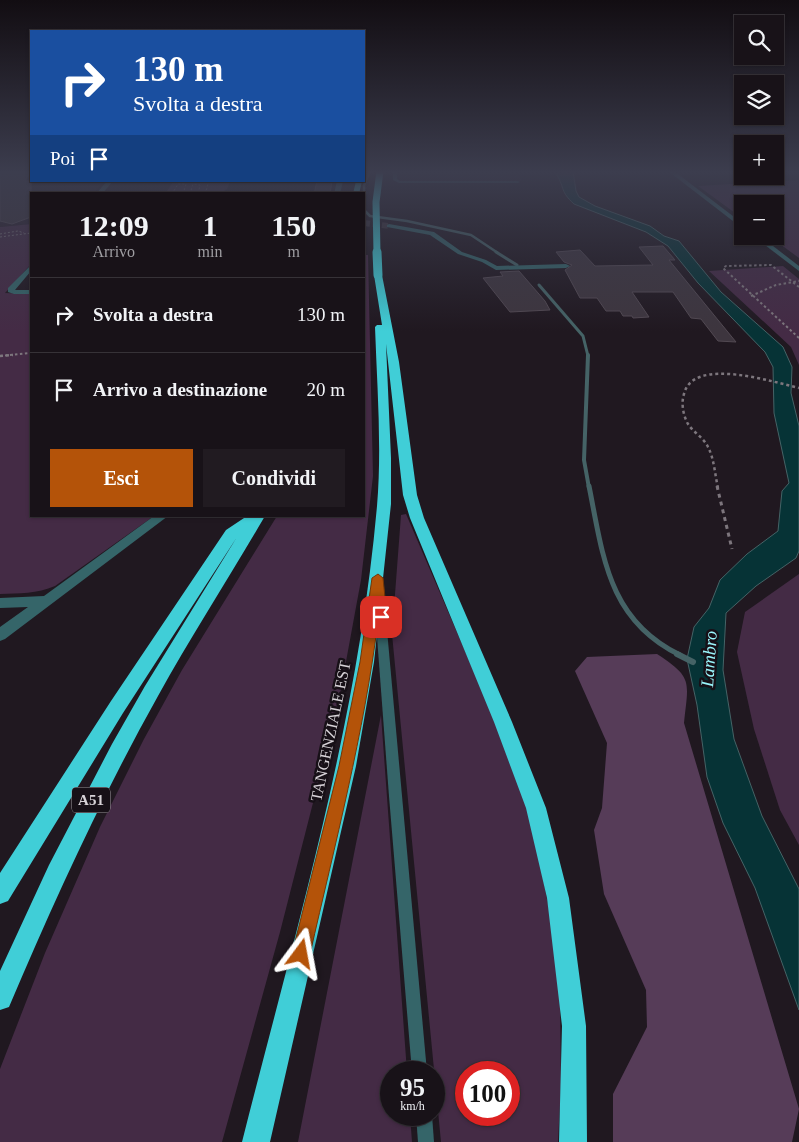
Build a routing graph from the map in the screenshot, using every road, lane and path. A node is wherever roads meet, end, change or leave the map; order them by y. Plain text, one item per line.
1 (376, 224) edge
2 (389, 226) tunnel mouth
3 (30, 233) edge
4 (0, 235) edge
5 (768, 245) edge
6 (566, 266) dead end
7 (30, 268) edge
8 (799, 269) edge
9 (378, 275) junction
10 (799, 281) edge
11 (792, 282) junction
12 (799, 287) edge
13 (30, 292) edge
14 (751, 296) junction
15 (799, 338) edge
16 (30, 353) edge
17 (0, 356) edge
18 (799, 388) edge
19 (390, 399) junction
20 (161, 517) edge
21 (257, 517) edge
22 (732, 549) dead end
23 (378, 578) junction
24 (45, 602) junction
25 (0, 604) edge
26 (192, 608) junction
27 (0, 635) edge
28 (6, 881) edge
29 (0, 893) edge
30 (0, 998) edge
31 (419, 1061) edge
32 (425, 1126) edge
33 (256, 1142) edge
34 (426, 1142) edge
35 (573, 1142) edge

1 - 9 highway, TANGENZIALE EST, bridge
2 - 6 street
3 - 4 path
5 - 8 street
7 - 13 street
9 - 19 highway, TANGENZIALE EST
9 - 19 highway
10 - 11 path
11 - 12 path
11 - 14 path
11 - 14 path
14 - 15 path
16 - 17 path
18 - 22 path
19 - 23 highway, TANGENZIALE EST
19 - 35 highway
20 - 24 street
21 - 26 highway, A51
23 - 31 lane
23 - 33 highway, TANGENZIALE EST
24 - 25 street
24 - 27 street
26 - 28 highway
26 - 30 highway, A51
28 - 29 highway
32 - 34 lane

